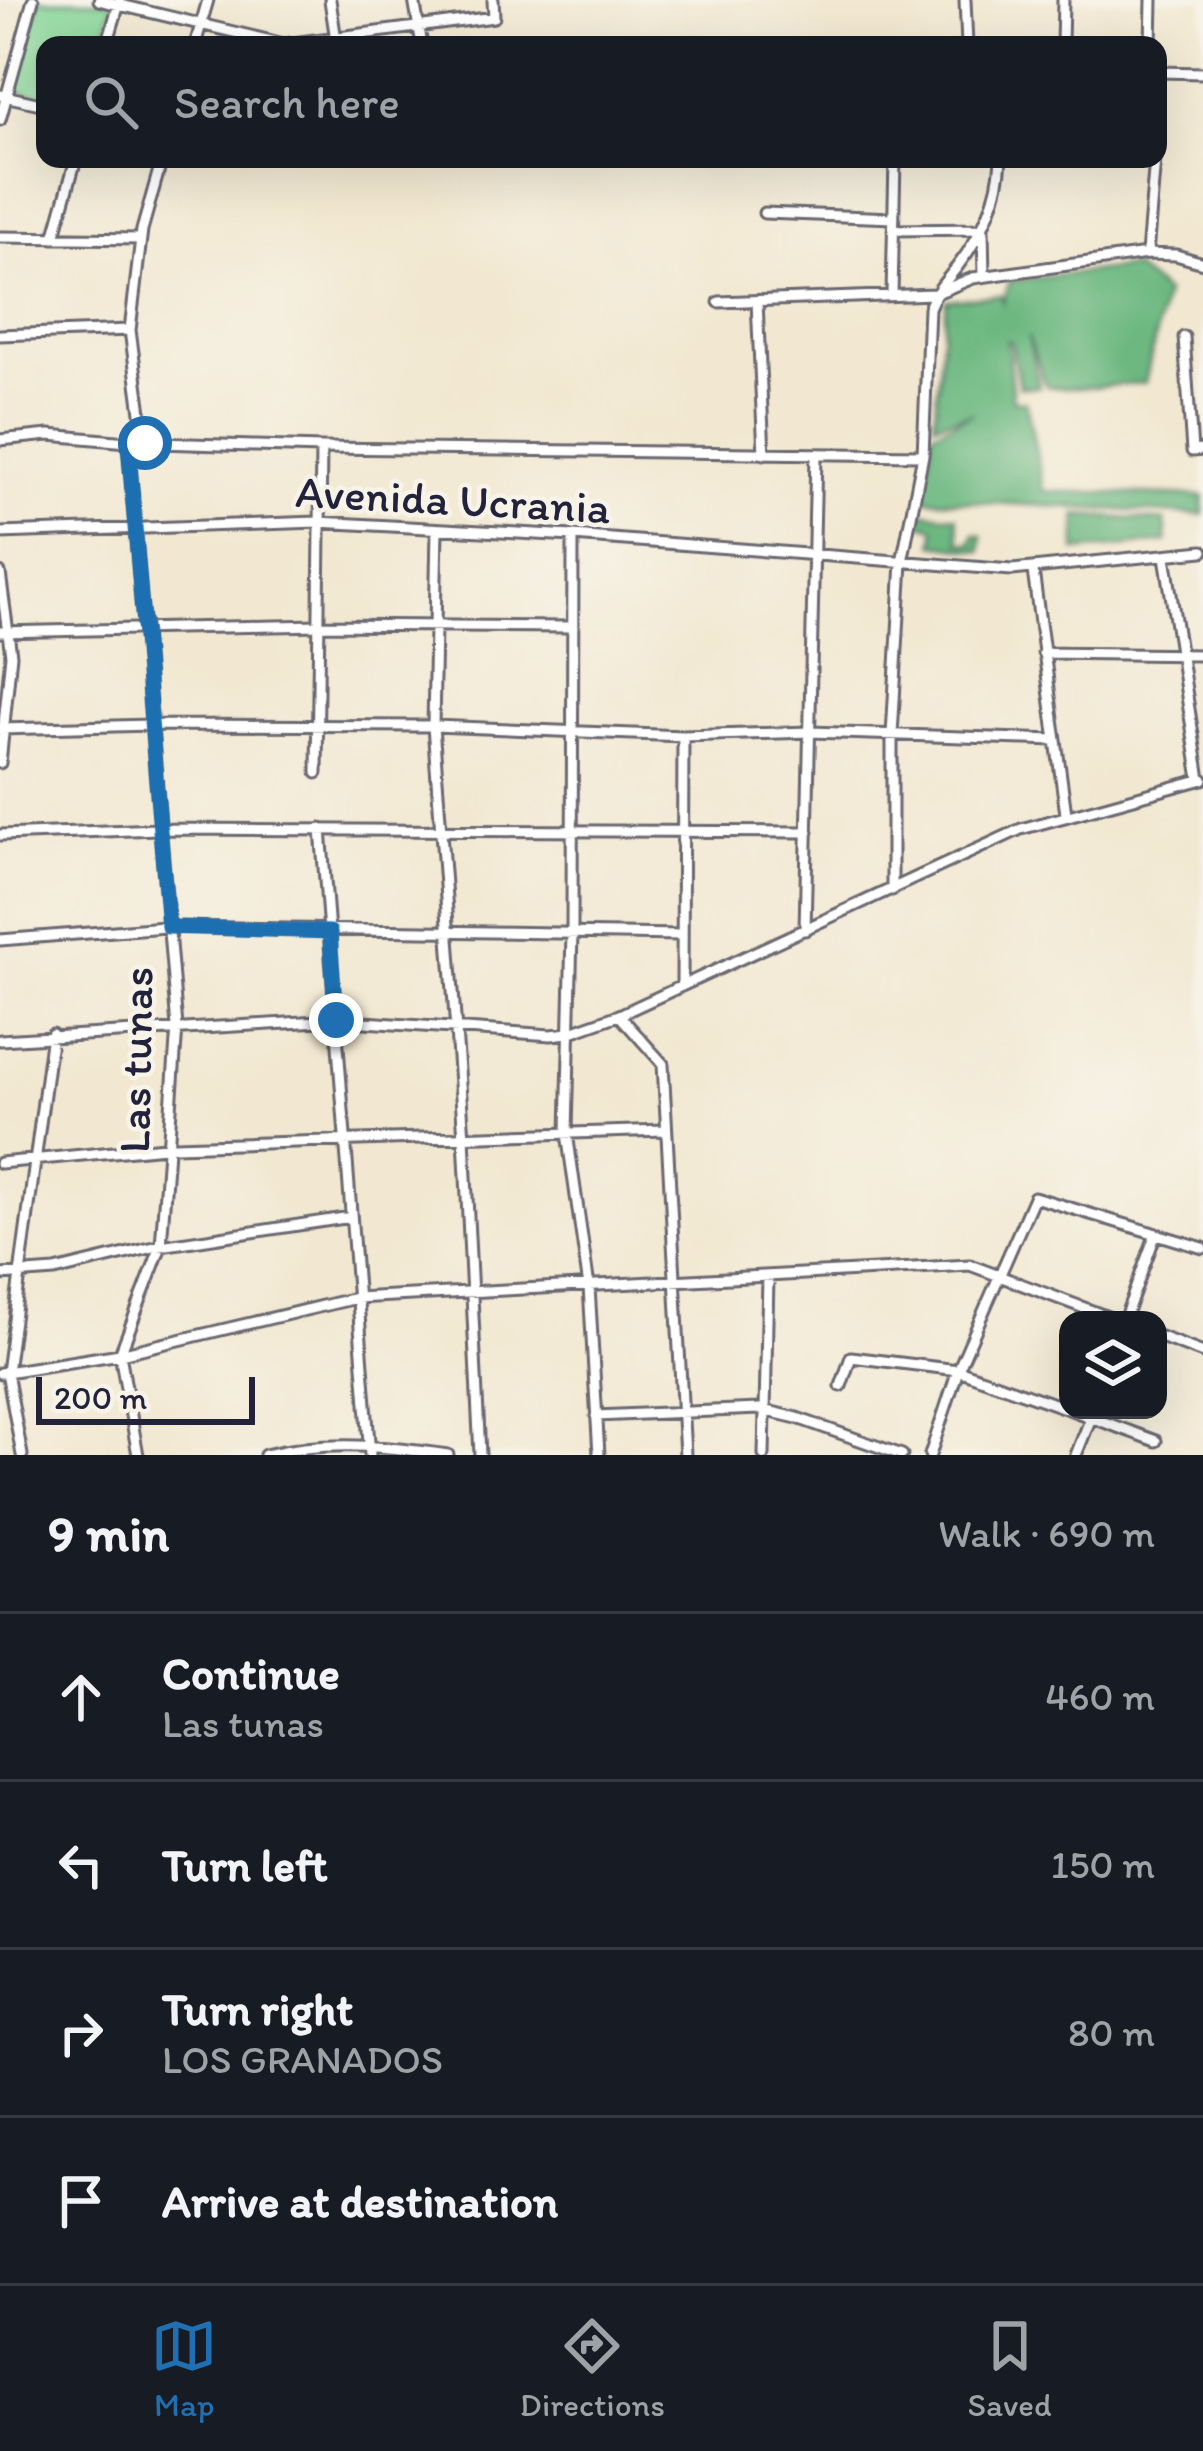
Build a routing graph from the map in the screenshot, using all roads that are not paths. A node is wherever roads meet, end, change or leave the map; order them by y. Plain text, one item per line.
1 (33, 0) edge
2 (99, 0) edge
3 (208, 0) edge
4 (330, 0) edge
5 (415, 0) edge
6 (493, 0) edge
7 (964, 0) edge
8 (1063, 0) edge
9 (1152, 0) edge
10 (119, 3) edge
11 (201, 25) junction
12 (419, 28) junction
13 (110, 36) edge
14 (198, 36) edge
15 (249, 36) edge
16 (335, 36) edge
17 (364, 36) edge
18 (420, 36) edge
19 (966, 36) edge
20 (1062, 36) edge
21 (1151, 36) edge
22 (1167, 72) edge
23 (1203, 73) edge
24 (3, 96) edge
25 (36, 103) edge
26 (0, 120) edge
27 (73, 168) edge
28 (160, 168) edge
29 (895, 168) edge
30 (999, 168) edge
31 (1154, 168) edge
32 (764, 213) dead end
33 (893, 218) junction
34 (982, 229) junction
35 (893, 230) junction
36 (0, 237) edge
37 (54, 238) junction
38 (141, 239) junction
39 (1147, 254) junction
40 (1203, 263) edge
41 (984, 276) junction
42 (934, 294) junction
43 (892, 296) junction
44 (757, 301) junction
45 (719, 302) dead end
46 (130, 330) junction
47 (0, 335) edge
48 (1184, 337) dead end
49 (0, 440) edge
50 (128, 442) junction
51 (145, 443) junction
52 (321, 448) junction
53 (1203, 450) edge
54 (764, 454) junction
55 (816, 454) junction
56 (922, 455) junction
57 (319, 522) junction
58 (135, 527) junction
59 (437, 530) junction
60 (0, 533) edge
61 (573, 536) junction
62 (1203, 551) edge
63 (815, 554) junction
64 (1165, 556) junction
65 (902, 562) junction
66 (1033, 571) junction
67 (0, 573) edge
68 (320, 625) junction
69 (435, 625) junction
70 (573, 627) junction
71 (145, 628) junction
72 (3, 632) edge
73 (1043, 653) junction
74 (1180, 655) junction
75 (1203, 655) edge
76 (152, 725) junction
77 (316, 726) junction
78 (433, 726) junction
79 (2, 729) edge
80 (572, 729) junction
81 (810, 732) junction
82 (892, 735) junction
83 (683, 736) junction
84 (1056, 740) junction
85 (0, 763) edge
86 (317, 773) dead end
87 (1201, 779) edge
88 (1066, 814) junction
89 (158, 829) junction
90 (321, 829) junction
91 (441, 830) junction
92 (572, 831) junction
93 (683, 832) junction
94 (808, 832) junction
95 (0, 835) edge
96 (892, 890) junction
97 (168, 927) junction
98 (806, 930) junction
99 (330, 932) junction
100 (446, 932) junction
101 (572, 932) junction
102 (682, 935) junction
103 (0, 940) edge
104 (682, 986) junction
105 (619, 1016) junction
106 (336, 1020) junction
107 (177, 1027) junction
108 (454, 1029) junction
109 (568, 1033) junction
110 (52, 1034) junction
111 (0, 1040) edge
112 (665, 1130) junction
113 (567, 1133) junction
114 (464, 1137) junction
115 (348, 1141) junction
116 (168, 1147) junction
117 (38, 1158) junction
118 (0, 1163) edge
119 (351, 1217) junction
120 (1155, 1236) junction
121 (161, 1246) junction
122 (1203, 1248) edge
123 (20, 1273) junction
124 (0, 1275) edge
125 (996, 1275) junction
126 (768, 1277) junction
127 (676, 1282) junction
128 (589, 1287) junction
129 (472, 1293) junction
130 (356, 1298) junction
131 (1095, 1311) edge
132 (1124, 1311) edge
133 (1167, 1339) edge
134 (1203, 1353) edge
135 (120, 1354) junction
136 (958, 1370) junction
137 (3, 1372) edge
138 (841, 1386) dead end
139 (1059, 1406) edge
140 (768, 1411) junction
141 (683, 1412) junction
142 (596, 1416) junction
143 (1091, 1419) edge
144 (1105, 1419) edge
145 (1156, 1441) dead end
146 (371, 1450) edge
147 (273, 1454) edge
148 (22, 1455) edge
149 (138, 1455) edge
150 (448, 1455) edge
151 (481, 1455) edge
152 (599, 1455) edge
153 (685, 1455) edge
154 (764, 1455) edge
155 (902, 1455) edge
156 (930, 1455) edge
157 (1076, 1455) edge

1 - 24 street
2 - 10 street
3 - 11 street
4 - 16 street
5 - 12 street
6 - 12 street
7 - 19 street
8 - 20 street
9 - 21 street
10 - 11 street
10 - 13 street
11 - 14 street
11 - 15 street
12 - 17 street
12 - 18 street
22 - 23 street
24 - 25 street
24 - 26 street
27 - 37 street
28 - 38 street
29 - 33 street
30 - 34 street
31 - 39 street
32 - 33 street
33 - 35 street
34 - 35 street
34 - 41 street
34 - 42 street
35 - 43 street
36 - 37 street
37 - 38 street
38 - 46 street
39 - 40 street
39 - 41 street
41 - 42 street
42 - 43 street
42 - 56 street
43 - 44 street
44 - 45 street
44 - 54 street
46 - 47 street
46 - 51 street
48 - 53 street
49 - 50 street
50 - 51 street
50 - 58 street, Las tunas
51 - 52 street
52 - 54 street
52 - 57 street
54 - 55 street
55 - 56 street
55 - 63 street
56 - 65 street
57 - 58 street, Avenida Ucrania
57 - 59 street, Avenida Ucrania
57 - 68 street
58 - 60 street, Avenida Ucrania
58 - 71 street, Las tunas
59 - 61 street, Avenida Ucrania
59 - 69 street
61 - 63 street, Avenida Ucrania
61 - 70 street
62 - 64 street, Avenida Ucrania
63 - 65 street, Avenida Ucrania
63 - 81 street
64 - 66 street, Avenida Ucrania
64 - 74 street
65 - 66 street, Avenida Ucrania
65 - 82 street
66 - 73 street
67 - 72 street
68 - 69 street
68 - 71 street
68 - 77 street
69 - 70 street
69 - 78 street
70 - 80 street
71 - 72 street
71 - 76 street, Las tunas
72 - 79 street
73 - 74 street
73 - 84 street
74 - 75 street
74 - 87 street
76 - 77 street
76 - 79 street
76 - 89 street, Las tunas
77 - 78 street
77 - 86 street
78 - 80 street
78 - 91 street
79 - 85 street
80 - 83 street
80 - 92 street
81 - 82 street
81 - 83 street
81 - 94 street
82 - 84 street
82 - 96 street
83 - 93 street
84 - 88 street
87 - 88 street
88 - 96 street
89 - 90 street
89 - 95 street
89 - 97 street, Las tunas
90 - 91 street
90 - 99 street
91 - 92 street
91 - 100 street
92 - 93 street
92 - 101 street
93 - 94 street
93 - 102 street
94 - 98 street
96 - 98 street
97 - 99 street
97 - 103 street
97 - 107 street, Las tunas
98 - 104 street
99 - 100 street
99 - 106 street
100 - 101 street
100 - 108 street
101 - 102 street
101 - 109 street
102 - 104 street
104 - 105 street
105 - 109 street
105 - 112 street
106 - 107 street
106 - 108 street
106 - 115 street
107 - 110 street
107 - 116 street, Las tunas
108 - 109 street
108 - 114 street
109 - 113 street
110 - 111 street
110 - 117 street
112 - 113 street
112 - 127 street
113 - 114 street
113 - 128 street
114 - 115 street
114 - 129 street
115 - 116 street
115 - 119 street
116 - 117 street
116 - 121 street, Las tunas
117 - 118 street
117 - 123 street
119 - 121 street
119 - 130 street
120 - 122 street
120 - 125 street
120 - 132 street
121 - 123 street
121 - 135 street, Las tunas
123 - 124 street
123 - 137 street
125 - 126 street
125 - 131 street
125 - 136 street
126 - 127 street
126 - 140 street
127 - 128 street
127 - 141 street
128 - 129 street
128 - 142 street
129 - 130 street
129 - 151 street
130 - 135 street
130 - 146 street
133 - 134 street
135 - 137 street
135 - 149 street
136 - 138 street
136 - 139 street
136 - 156 street
137 - 148 street
140 - 141 street
140 - 154 street
140 - 155 street
141 - 142 street
141 - 153 street
142 - 152 street
143 - 157 street
144 - 145 street
146 - 147 street
146 - 150 street

